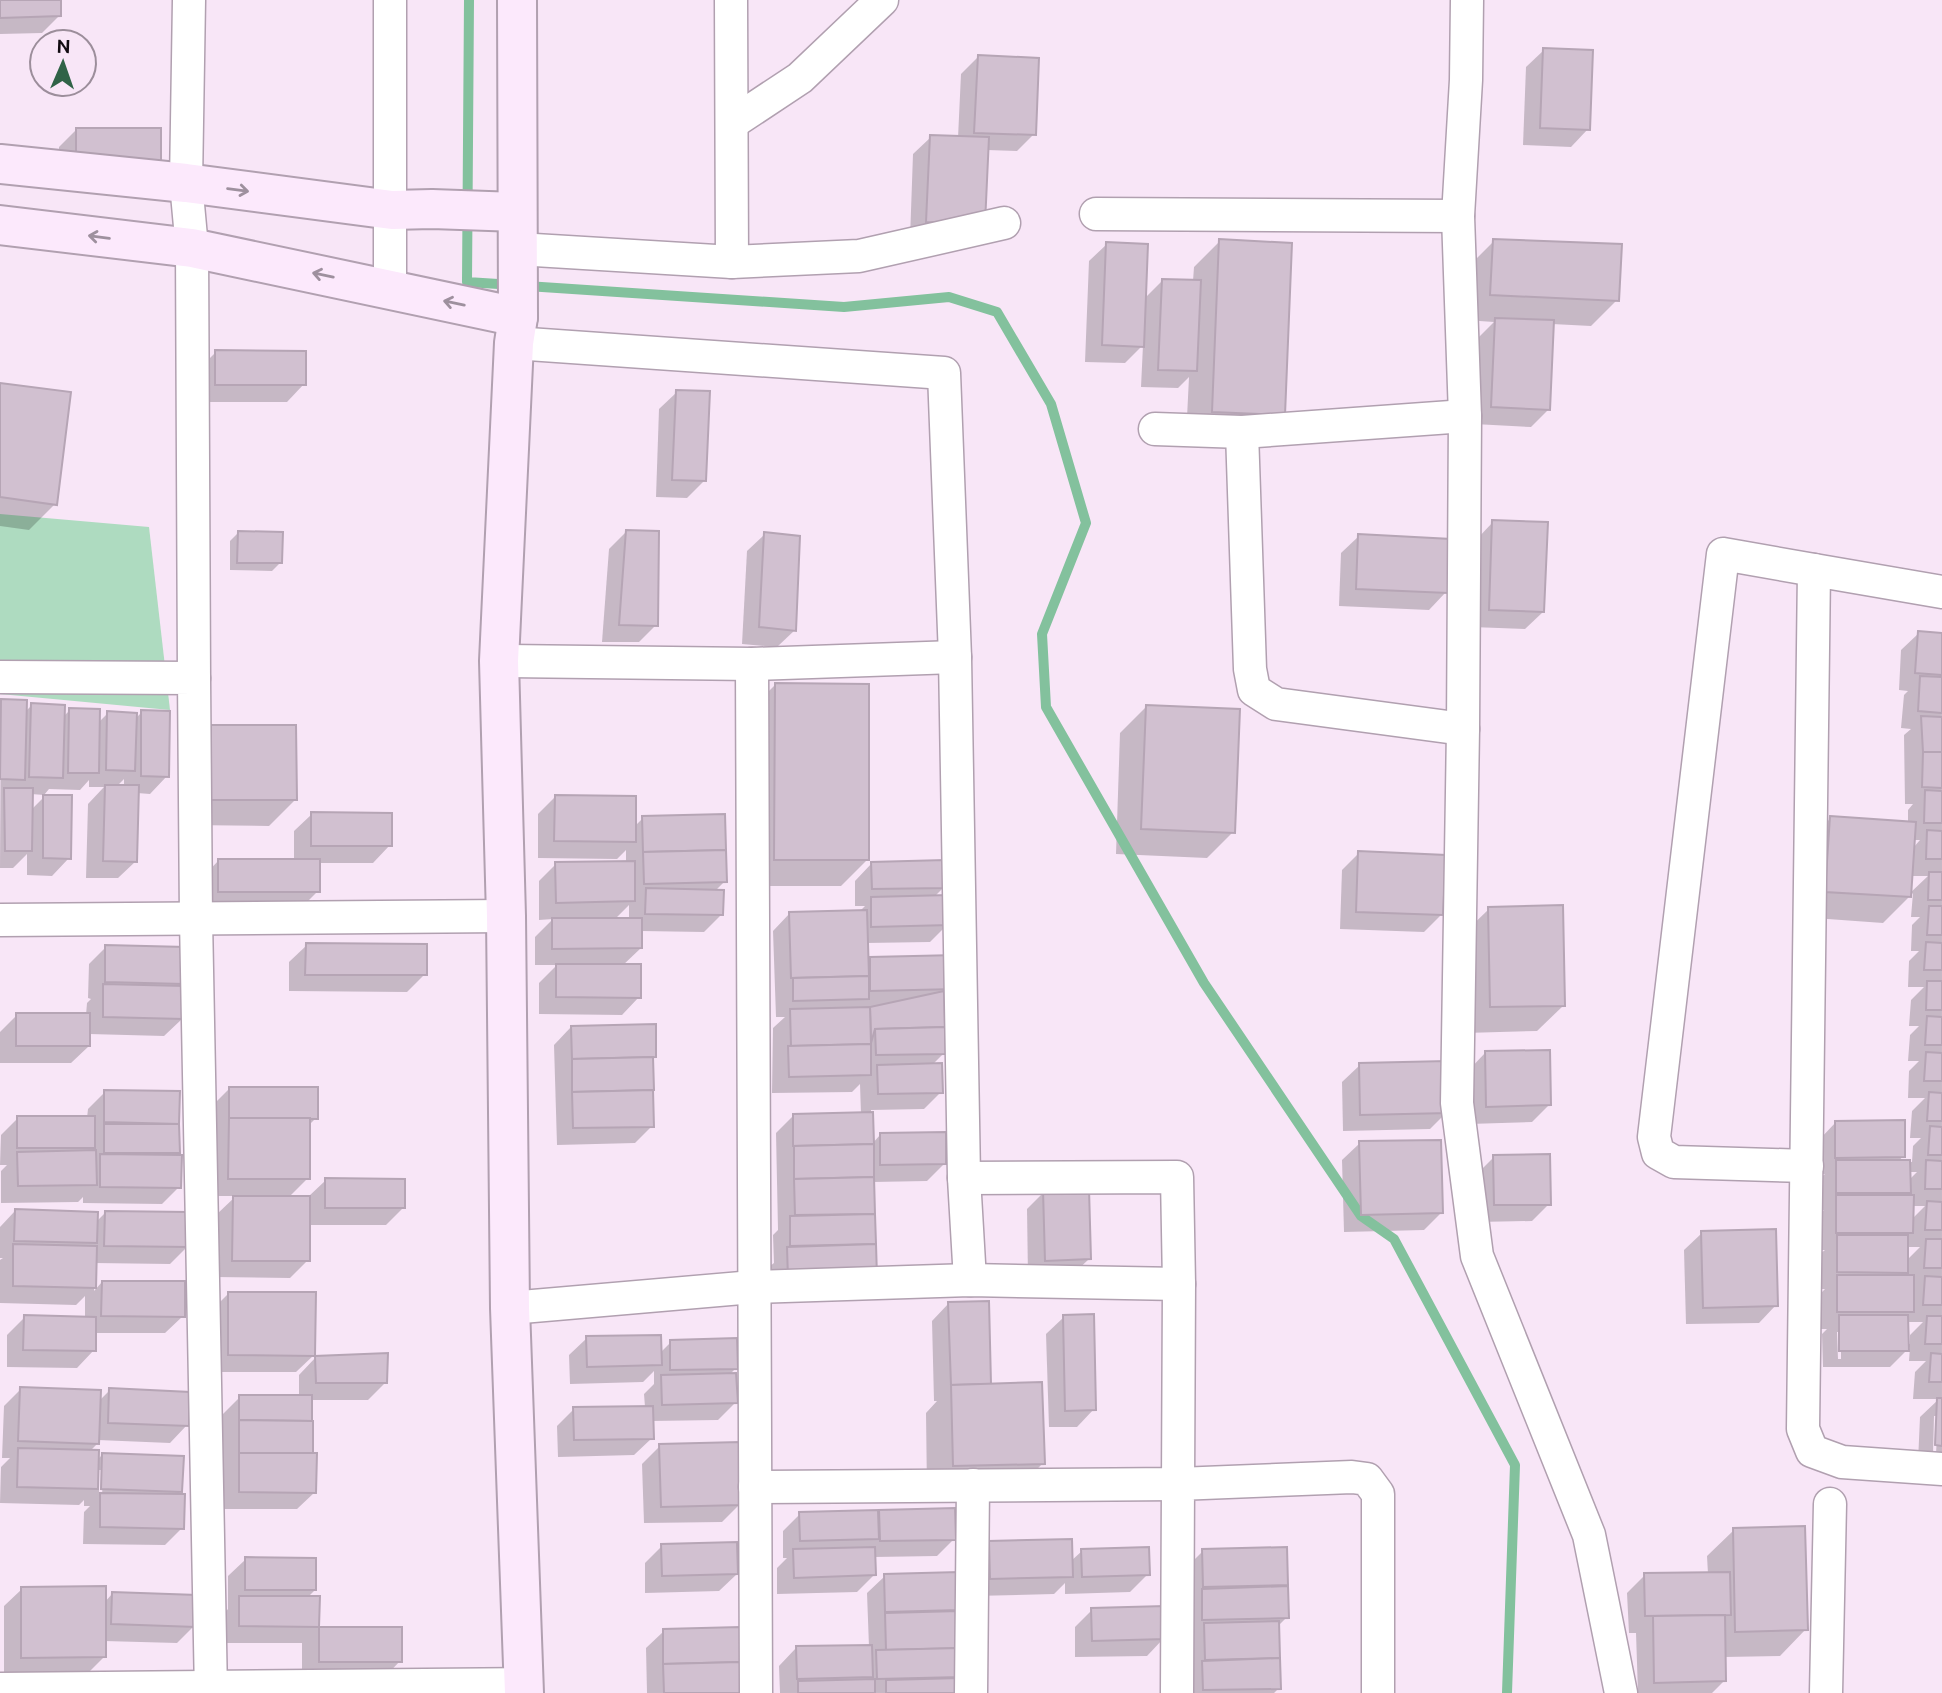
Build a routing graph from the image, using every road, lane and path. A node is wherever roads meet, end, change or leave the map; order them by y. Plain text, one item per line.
1 (189, 0) edge
2 (390, 0) edge
3 (517, 0) edge
4 (731, 0) edge
5 (882, 0) edge
6 (1467, 0) edge
7 (732, 123) junction
8 (0, 164) edge
9 (186, 183) junction
10 (392, 210) junction
11 (1096, 214) dead end
12 (1458, 216) junction
13 (1004, 223) dead end
14 (0, 225) edge
15 (192, 248) junction
16 (732, 262) junction
17 (512, 271) junction
18 (390, 290) junction
19 (1465, 416) junction
20 (1156, 429) dead end
21 (1242, 432) junction
22 (1814, 570) junction
23 (1942, 592) edge
24 (955, 657) junction
25 (499, 661) junction
26 (752, 664) junction
27 (0, 677) edge
28 (194, 678) junction
29 (1463, 729) junction
30 (506, 916) junction
31 (196, 919) junction
32 (0, 920) edge
33 (1807, 1166) junction
34 (964, 1178) junction
35 (970, 1280) junction
36 (1179, 1284) junction
37 (753, 1287) junction
38 (510, 1308) junction
39 (1942, 1469) edge
40 (1178, 1484) junction
41 (973, 1485) junction
42 (755, 1486) junction
43 (1830, 1504) dead end
44 (524, 1688) edge
45 (0, 1689) edge
46 (211, 1690) edge
47 (756, 1693) edge
48 (971, 1693) edge
49 (1177, 1693) edge
50 (1378, 1693) edge
51 (1621, 1693) edge
52 (1826, 1693) edge

1 - 9 street
2 - 10 street
3 - 17 street
4 - 7 street
5 - 7 street
6 - 12 street
7 - 16 street
8 - 9 street
9 -> 10 street
9 - 15 street
10 - 17 street
10 - 18 street
11 - 12 street
12 - 19 street
13 - 16 street
15 -> 14 street
18 -> 15 street
15 - 28 street
16 - 17 street
17 -> 18 street
17 - 24 street
17 - 25 street
19 - 21 street
19 - 29 street
20 - 21 street
21 - 29 street
22 - 23 street
22 - 33 street
22 - 33 street
24 - 26 street
24 - 34 street
25 - 26 street
25 - 30 street
26 - 37 street
27 - 28 street
28 - 31 street
29 - 51 street
30 - 31 street
30 - 38 street
31 - 32 street
31 - 46 street
33 - 39 street
34 - 35 street
34 - 36 street
35 - 36 street
35 - 37 street
36 - 40 street
37 - 38 street
37 - 42 street
38 - 44 street
40 - 41 street
40 - 49 street
40 - 50 street
41 - 42 street
41 - 48 street
42 - 47 street
43 - 52 street
44 - 46 street
45 - 46 street

